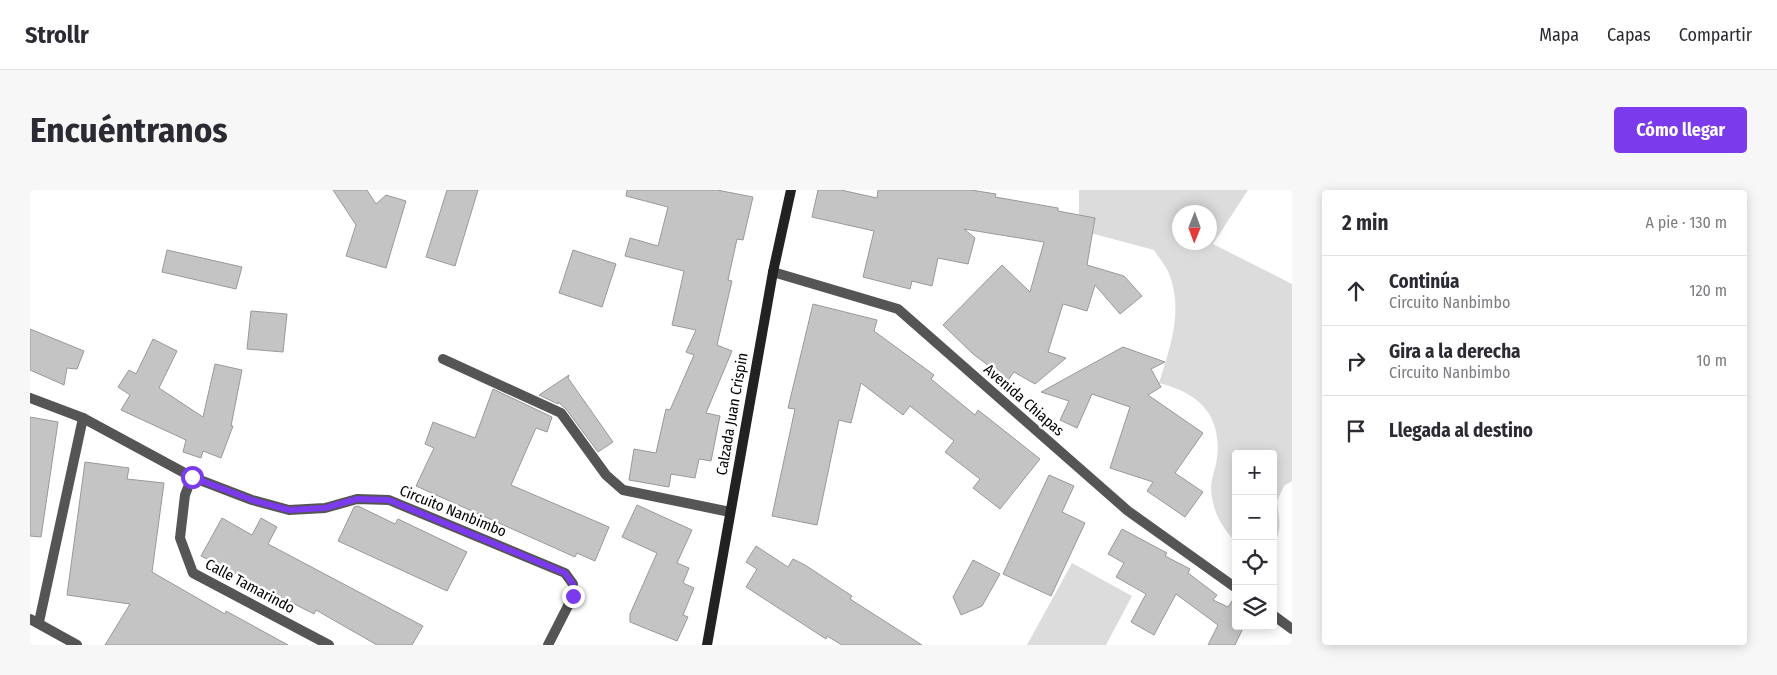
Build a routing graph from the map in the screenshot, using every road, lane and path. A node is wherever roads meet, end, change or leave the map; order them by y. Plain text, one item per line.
1 (791, 190) edge
2 (773, 272) junction
3 (443, 359) dead end
4 (30, 398) edge
5 (83, 418) junction
6 (192, 477) junction
7 (730, 512) junction
8 (1232, 585) edge
9 (1277, 618) edge
10 (35, 620) edge
11 (1292, 629) edge
12 (77, 645) edge
13 (329, 645) edge
14 (548, 645) edge
15 (707, 645) edge

1 - 2 main road, Calzada Juan Crispin
2 - 7 main road, Calzada Juan Crispin
2 - 8 street, Avenida Chiapas
3 - 7 street
4 - 5 street, Circuito Nanbimbo
5 - 6 street, Circuito Nanbimbo
5 - 10 street
6 - 13 street, Calle Tamarindo
6 - 14 street, Circuito Nanbimbo
7 - 15 main road, Calzada Juan Crispin
9 - 11 street
10 - 12 street

